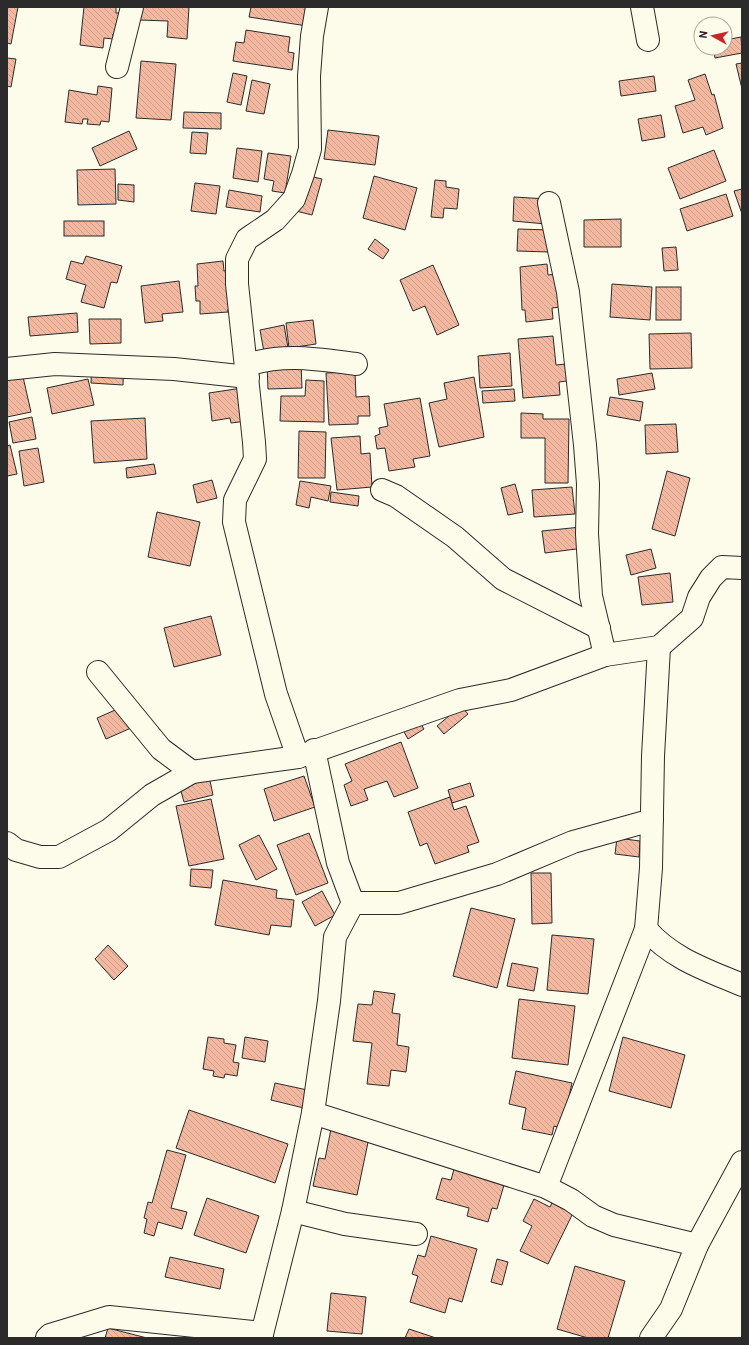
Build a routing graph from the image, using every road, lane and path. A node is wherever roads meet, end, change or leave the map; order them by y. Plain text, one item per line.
1 (132, 7) edge
2 (317, 7) edge
3 (642, 7) edge
4 (648, 40) dead end
5 (117, 67) dead end
6 (549, 203) dead end
7 (356, 364) dead end
8 (7, 369) edge
9 (247, 371) junction
10 (382, 490) dead end
11 (742, 568) edge
12 (599, 628) junction
13 (659, 647) junction
14 (605, 655) junction
15 (98, 672) dead end
16 (306, 754) junction
17 (192, 772) junction
18 (652, 820) junction
19 (7, 843) edge
20 (353, 903) junction
21 (646, 929) junction
22 (742, 984) edge
23 (312, 1113) junction
24 (742, 1162) edge
25 (546, 1187) junction
26 (293, 1211) junction
27 (416, 1234) dead end
28 (697, 1245) junction
29 (262, 1336) edge
30 (47, 1338) edge
31 (651, 1338) edge

1 - 5 street
2 - 9 street
3 - 4 street
6 - 12 street
7 - 9 street
8 - 9 street
9 - 16 street
10 - 12 street
11 - 13 street
12 - 14 street
13 - 14 street
13 - 18 street
14 - 16 street
15 - 17 street
16 - 17 street
16 - 20 street
17 - 19 street
18 - 20 street
18 - 21 street
20 - 23 street
21 - 22 street
21 - 25 street
23 - 25 street
23 - 26 street
24 - 28 street
25 - 28 street
26 - 27 street
26 - 29 street
28 - 31 street
29 - 30 street

